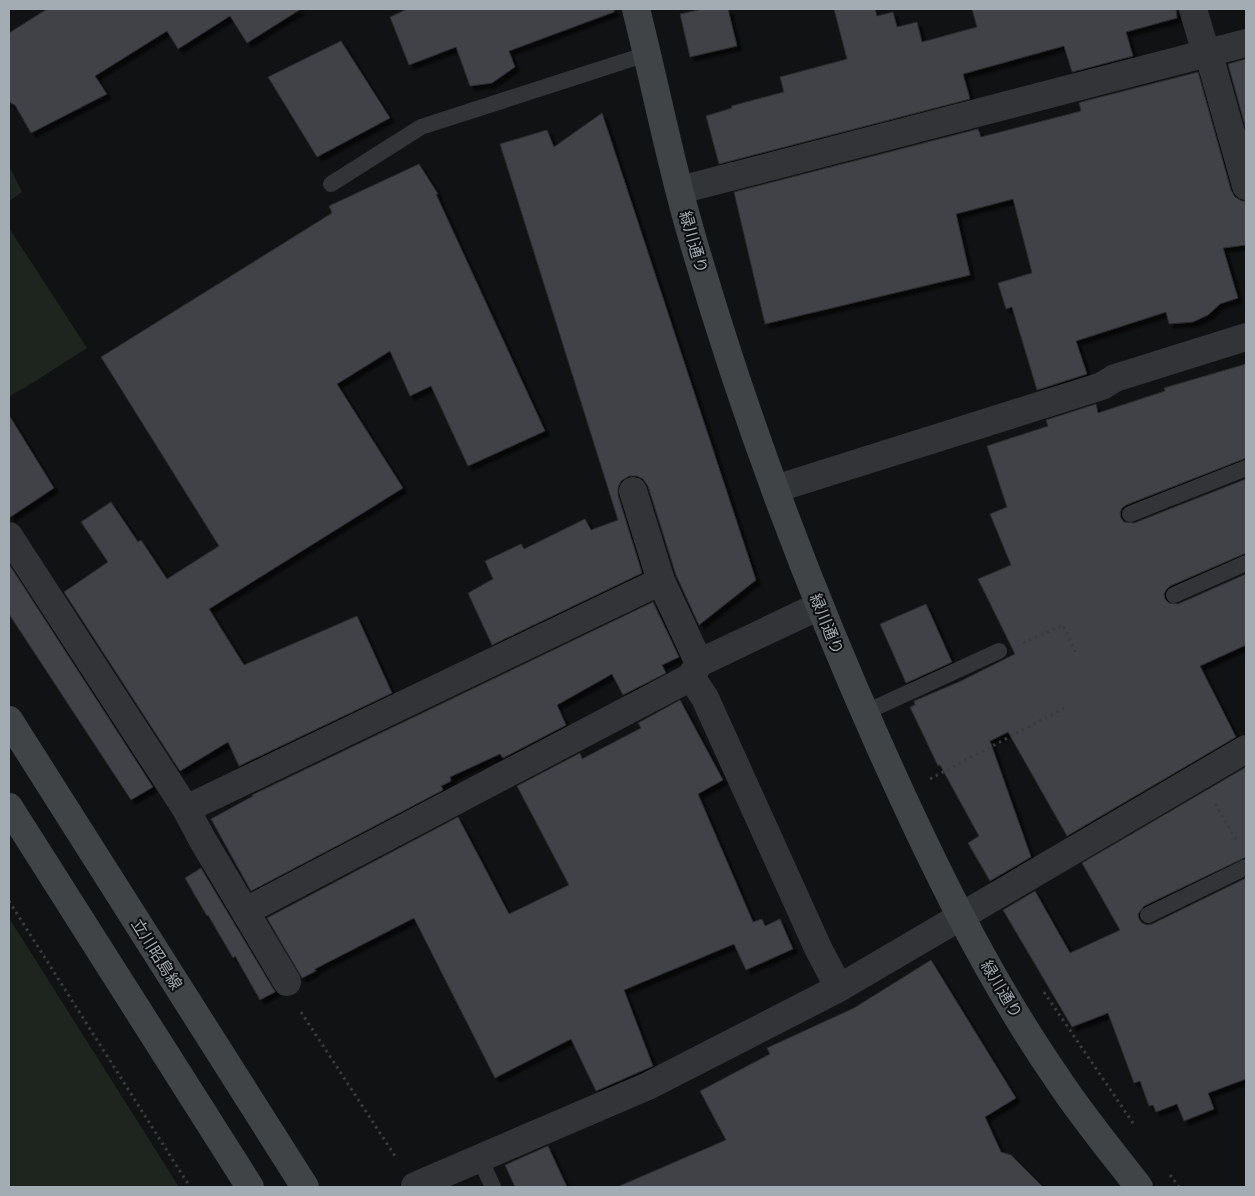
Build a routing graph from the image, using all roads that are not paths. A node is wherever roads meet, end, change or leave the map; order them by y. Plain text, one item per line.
1 (1193, 9) edge
2 (642, 10) edge
3 (1246, 43) edge
4 (1206, 53) junction
5 (647, 54) junction
6 (331, 184) dead end
7 (1246, 186) edge
8 (680, 190) junction
9 (1246, 337) edge
10 (1246, 468) edge
11 (775, 490) junction
12 (633, 491) dead end
13 (1130, 514) dead end
14 (9, 536) edge
15 (1246, 562) edge
16 (661, 581) junction
17 (1174, 595) dead end
18 (819, 606) junction
19 (999, 651) road end
20 (695, 670) junction
21 (864, 713) junction
22 (9, 720) edge
23 (1246, 749) edge
24 (9, 808) edge
25 (186, 809) junction
26 (1246, 867) edge
27 (246, 912) junction
28 (1148, 914) dead end
29 (960, 916) junction
30 (287, 982) road end
31 (839, 988) junction
32 (482, 1158) junction
33 (415, 1186) road end
34 (250, 1187) edge
35 (305, 1187) edge
36 (494, 1187) edge
37 (1138, 1187) edge

1 - 4 street
2 - 5 street, 緑川通り
3 - 4 street
4 - 7 street
4 - 8 street
5 - 6 lane
5 - 8 street, 緑川通り
8 - 11 street, 緑川通り
9 - 11 street
10 - 13 lane
11 - 18 street, 緑川通り
12 - 16 street
14 - 25 street
15 - 17 lane
16 - 20 street
16 - 25 street
18 - 20 street
18 - 21 street, 緑川通り
19 - 21 lane
20 - 27 street
20 - 31 street
21 - 29 street, 緑川通り
22 - 35 street, 立川昭島線
23 - 29 street
24 - 34 street
25 - 27 street
26 - 28 lane
27 - 30 street
29 - 31 street
29 - 37 street, 緑川通り
31 - 32 street
32 - 33 street
32 - 36 lane

